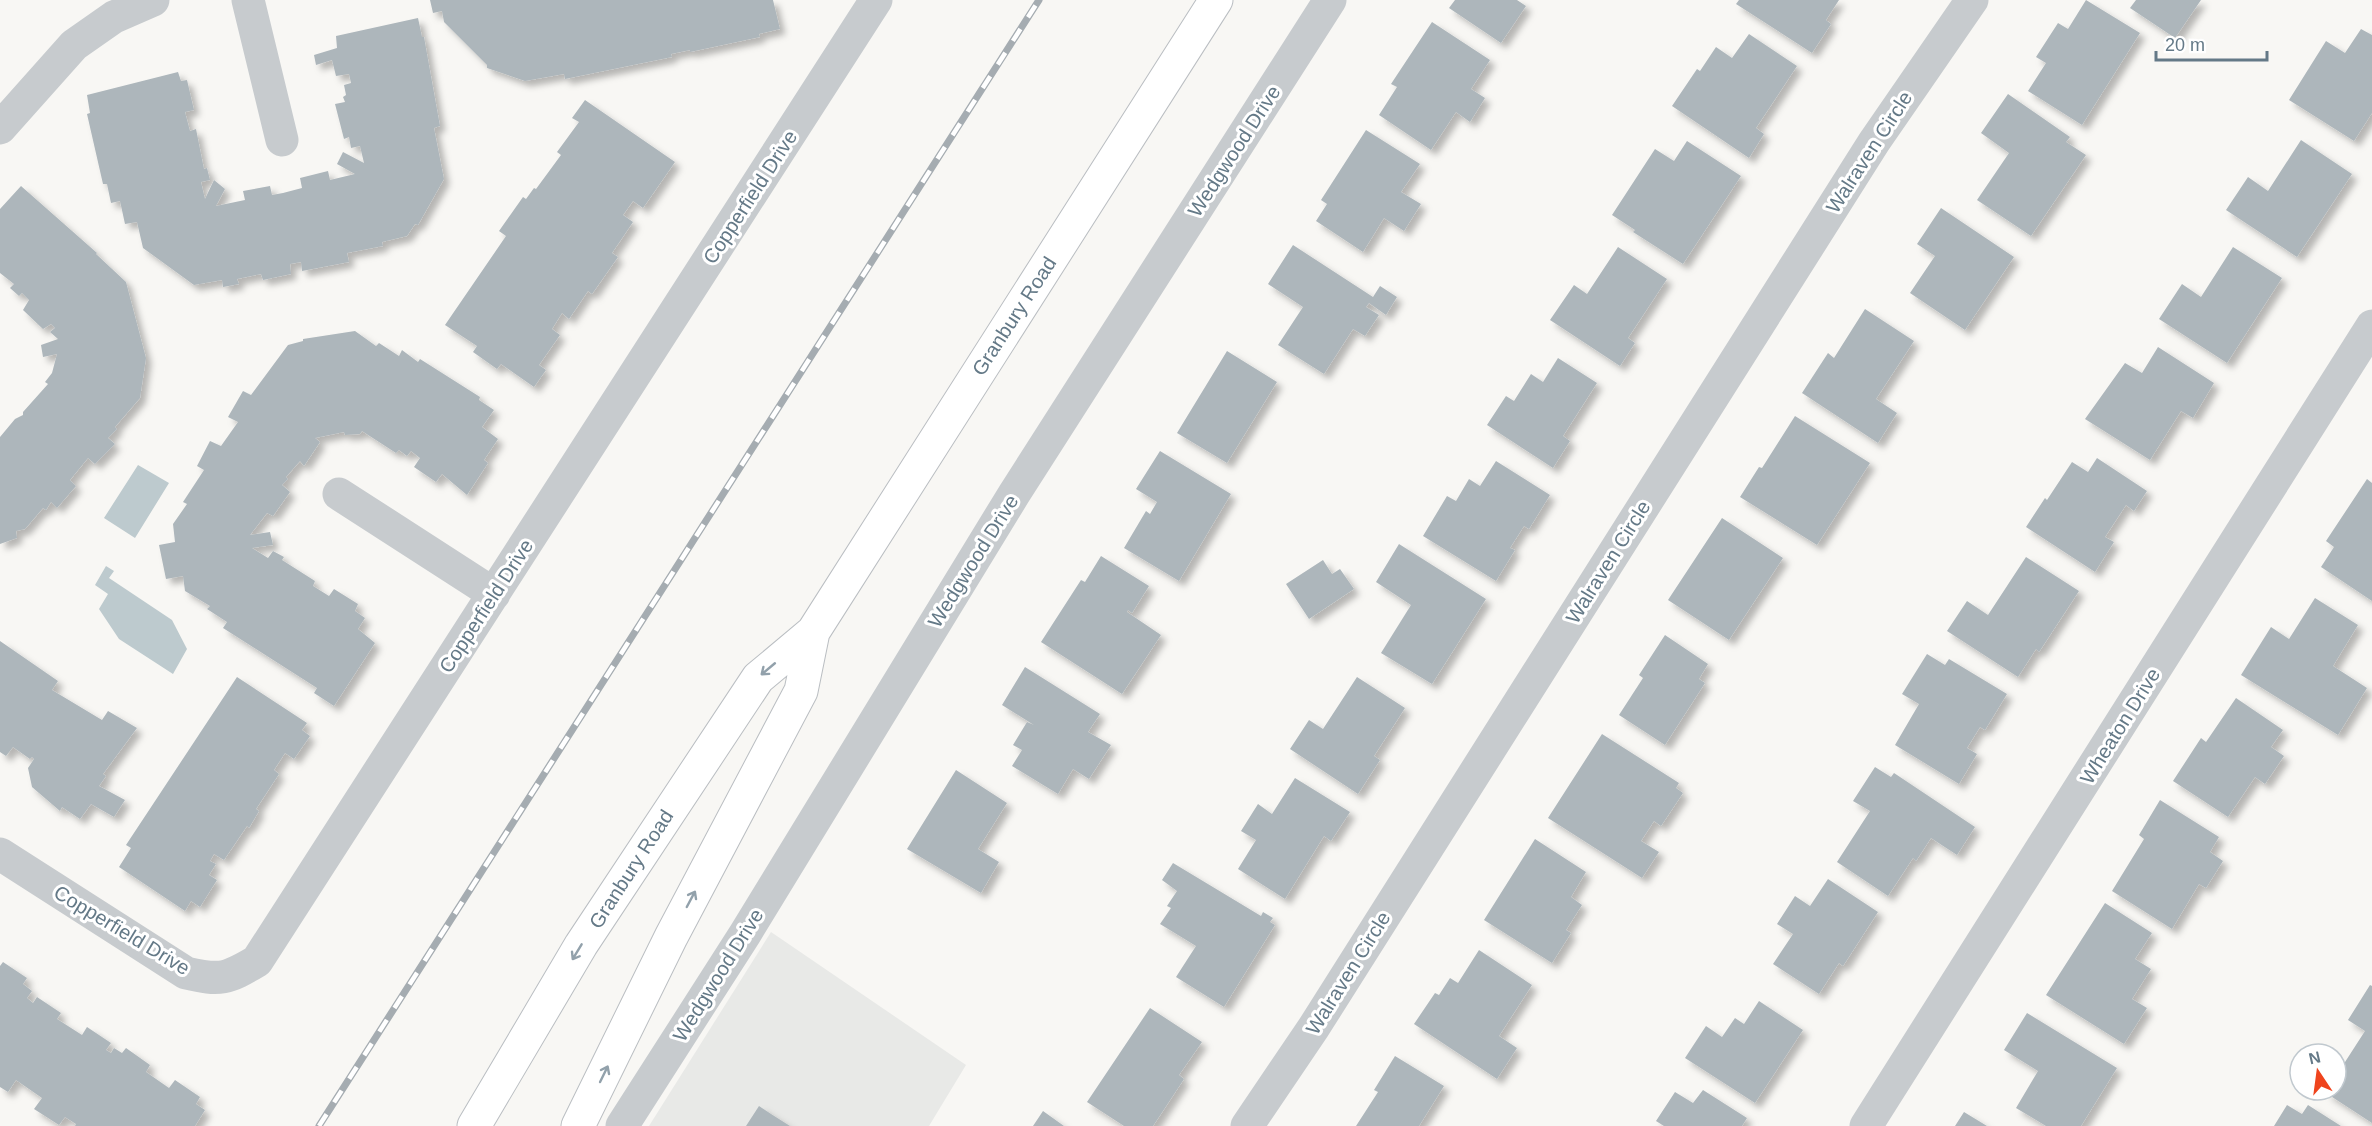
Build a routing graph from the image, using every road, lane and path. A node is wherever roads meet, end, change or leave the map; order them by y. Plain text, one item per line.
1 (153, 0) edge
2 (248, 0) edge
3 (876, 0) edge
4 (1216, 0) edge
5 (1330, 0) edge
6 (1972, 0) edge
7 (0, 128) edge
8 (282, 140) dead end
9 (2372, 326) edge
10 (339, 494) dead end
11 (494, 594) junction
12 (813, 632) junction
13 (0, 854) edge
14 (474, 1126) edge
15 (578, 1126) edge
16 (622, 1126) edge
17 (1247, 1126) edge
18 (1866, 1126) edge

1 - 7 street
2 - 8 street
3 - 11 street, Copperfield Drive
4 - 12 main road, Granbury Road
5 - 16 street, Wedgwood Drive
6 - 17 street, Walraven Circle
9 - 18 street, Wheaton Drive
10 - 11 street
11 - 13 street, Copperfield Drive
12 -> 14 main road, Granbury Road
15 -> 12 main road, Granbury Road

